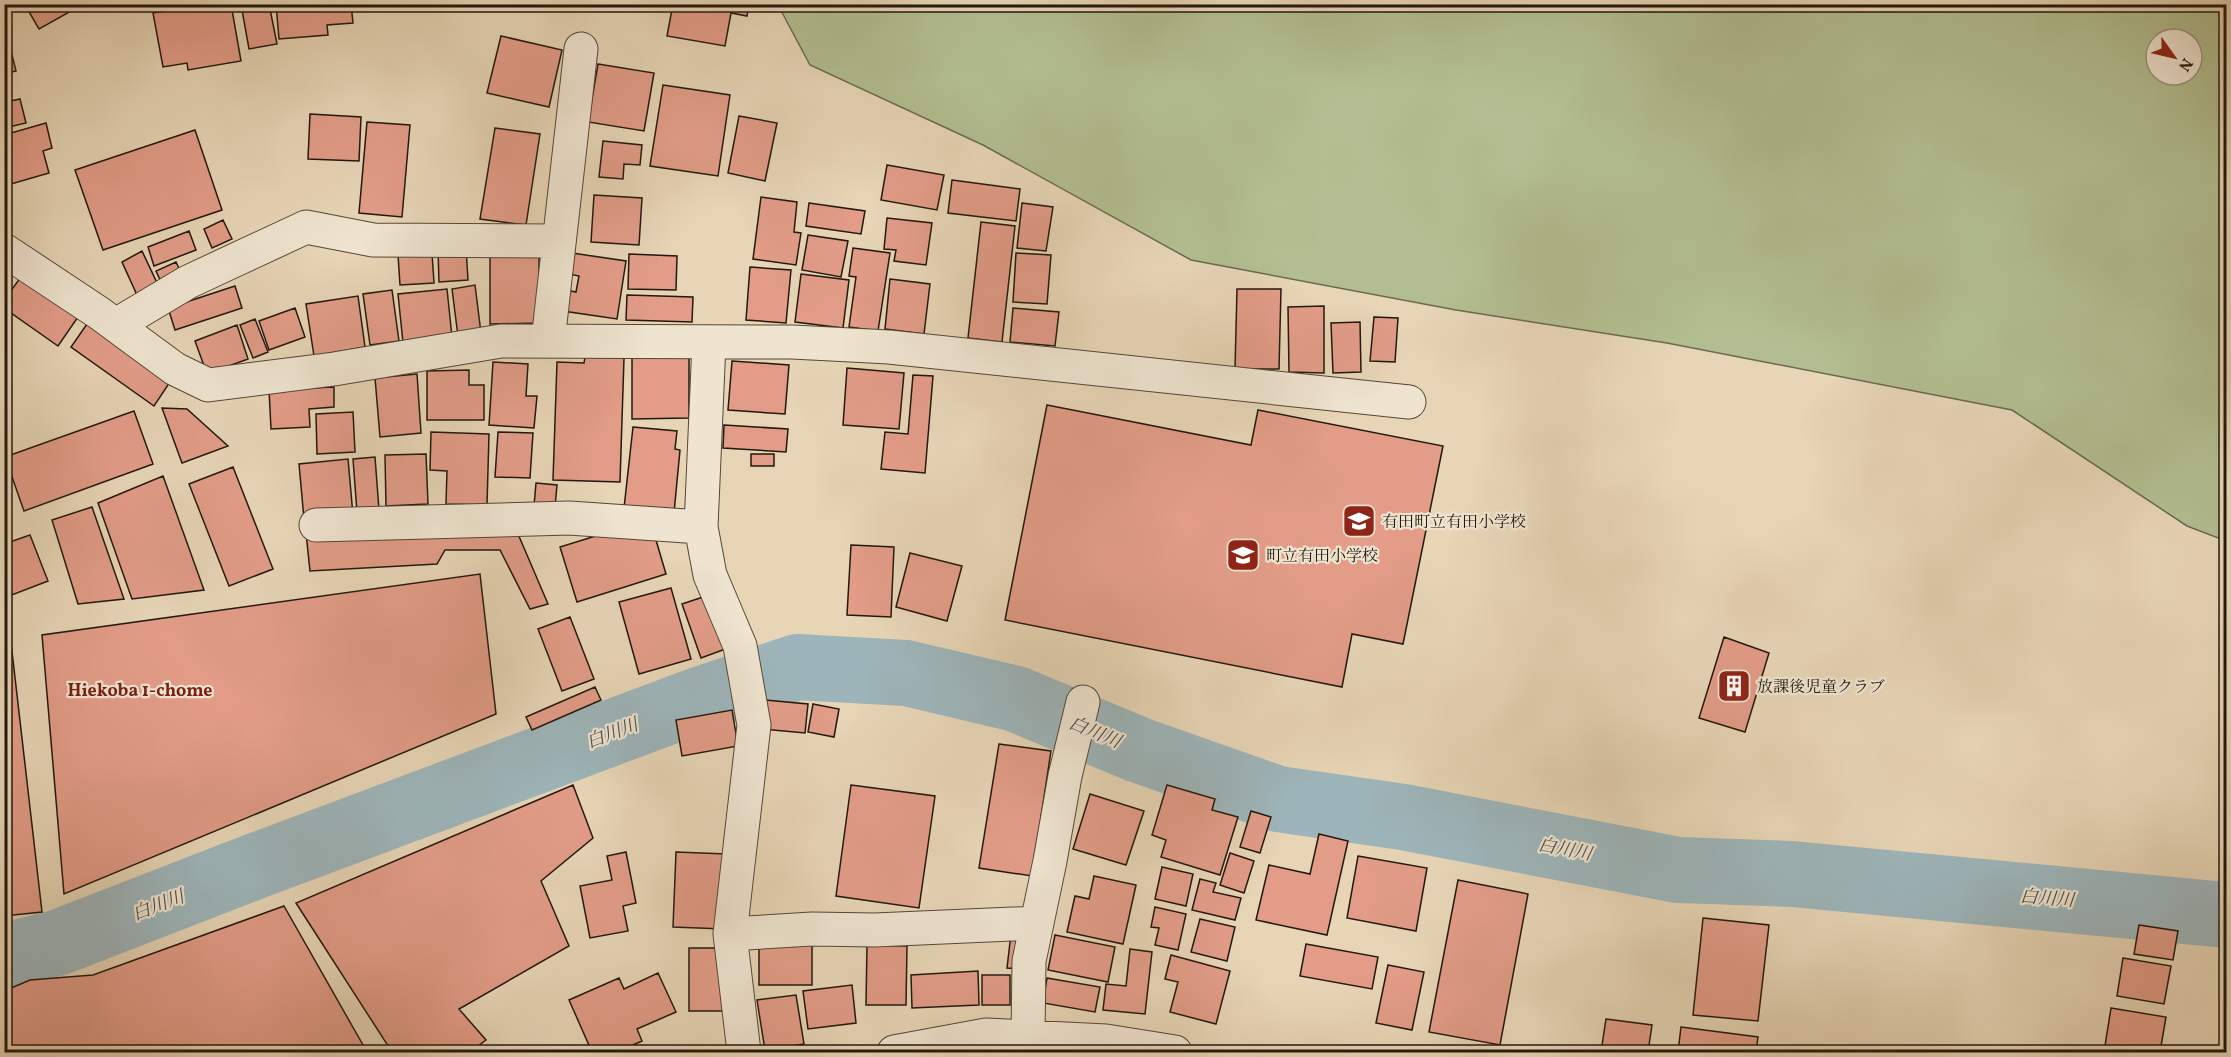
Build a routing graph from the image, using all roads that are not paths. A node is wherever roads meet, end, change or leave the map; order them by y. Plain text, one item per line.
1 (581, 50) dead end
2 (559, 241) junction
3 (4, 250) edge
4 (116, 325) junction
5 (548, 341) junction
6 (709, 343) junction
7 (1409, 402) dead end
8 (316, 525) dead end
9 (701, 527) junction
10 (1083, 702) dead end
11 (1037, 923) junction
12 (730, 934) junction
13 (1028, 1037) junction
14 (744, 1053) edge
15 (894, 1053) edge
16 (1175, 1053) edge

1 - 2 street
2 - 4 street
2 - 5 street
3 - 4 street
4 - 5 street
5 - 6 street
6 - 7 street
6 - 9 street
8 - 9 street
9 - 12 street
10 - 11 street
11 - 12 street
11 - 13 street
12 - 14 street
13 - 15 street
13 - 16 street

